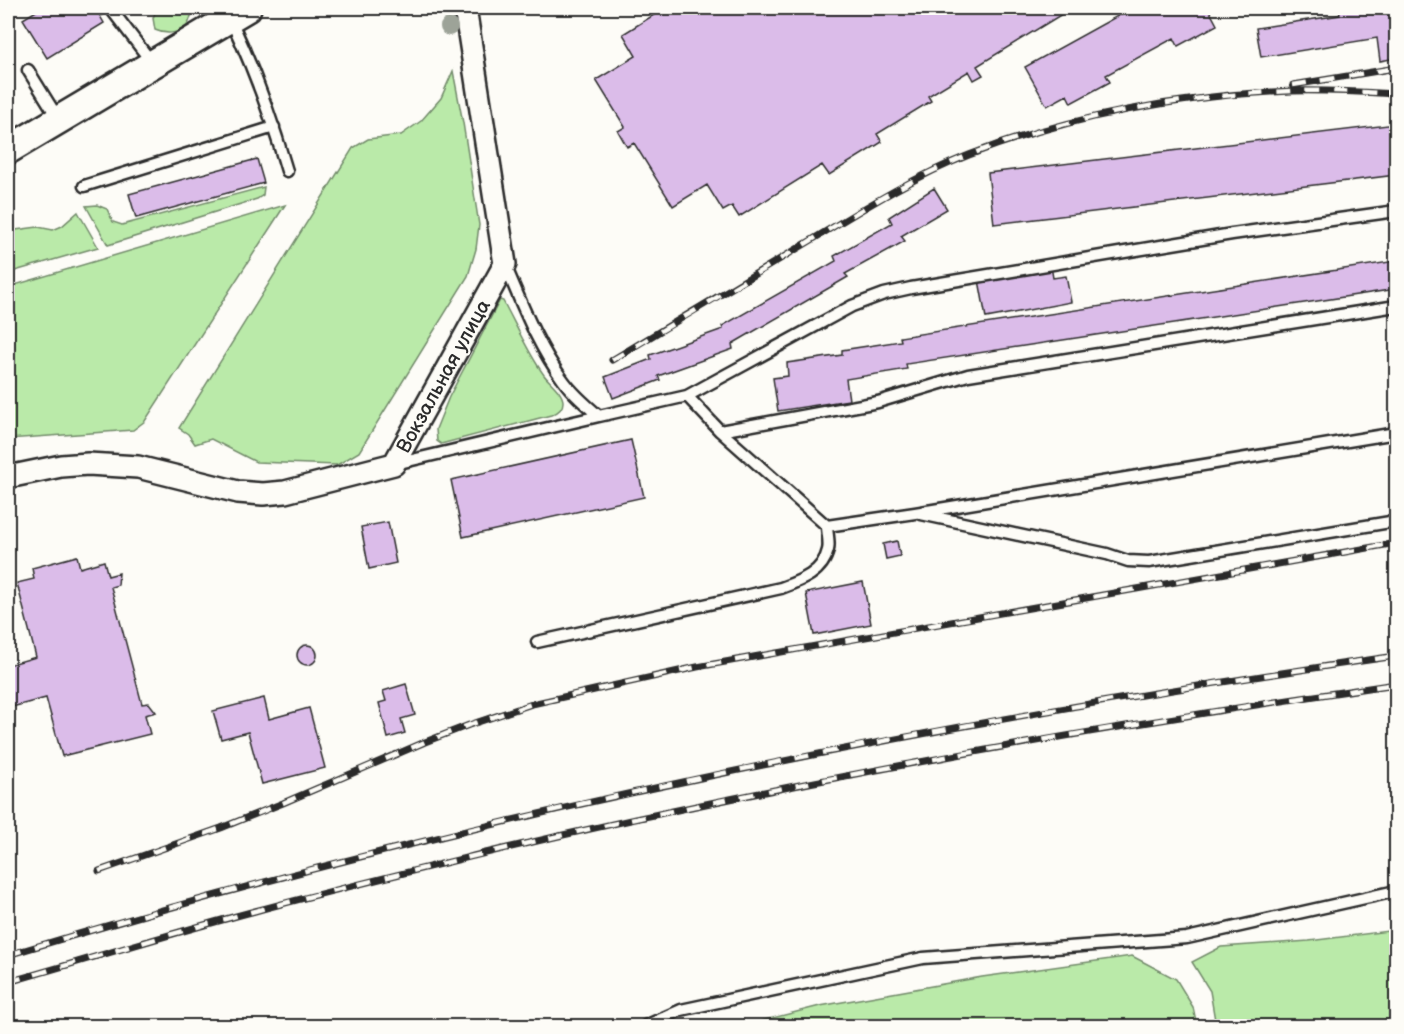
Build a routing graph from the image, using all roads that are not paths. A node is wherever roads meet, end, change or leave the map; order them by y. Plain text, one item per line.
1 (465, 8) edge
2 (111, 9) dead end
3 (239, 13) edge
4 (153, 65) junction
5 (28, 70) dead end
6 (59, 120) junction
7 (274, 127) junction
8 (8, 150) edge
9 (287, 171) dead end
10 (84, 186) dead end
11 (1396, 211) edge
12 (505, 264) junction
13 (1396, 306) edge
14 (687, 396) junction
15 (599, 416) junction
16 (720, 431) junction
17 (1396, 433) edge
18 (394, 464) junction
19 (8, 477) edge
20 (915, 513) junction
21 (1396, 522) edge
22 (826, 526) junction
23 (537, 642) dead end
24 (1396, 891) edge
25 (645, 1026) edge

1 - 12 street
2 - 4 lane
3 - 4 street
3 - 7 lane
4 - 6 street
5 - 6 lane
6 - 8 street
7 - 9 lane
7 - 10 lane
11 - 14 lane
12 - 15 lane
12 - 18 street, Вокзальная улица
13 - 16 lane
14 - 15 lane
14 - 16 lane
15 - 18 lane
16 - 22 lane
17 - 20 lane
18 - 19 street, Вокзальная улица
20 - 21 lane
20 - 22 lane
22 - 23 lane
24 - 25 lane

